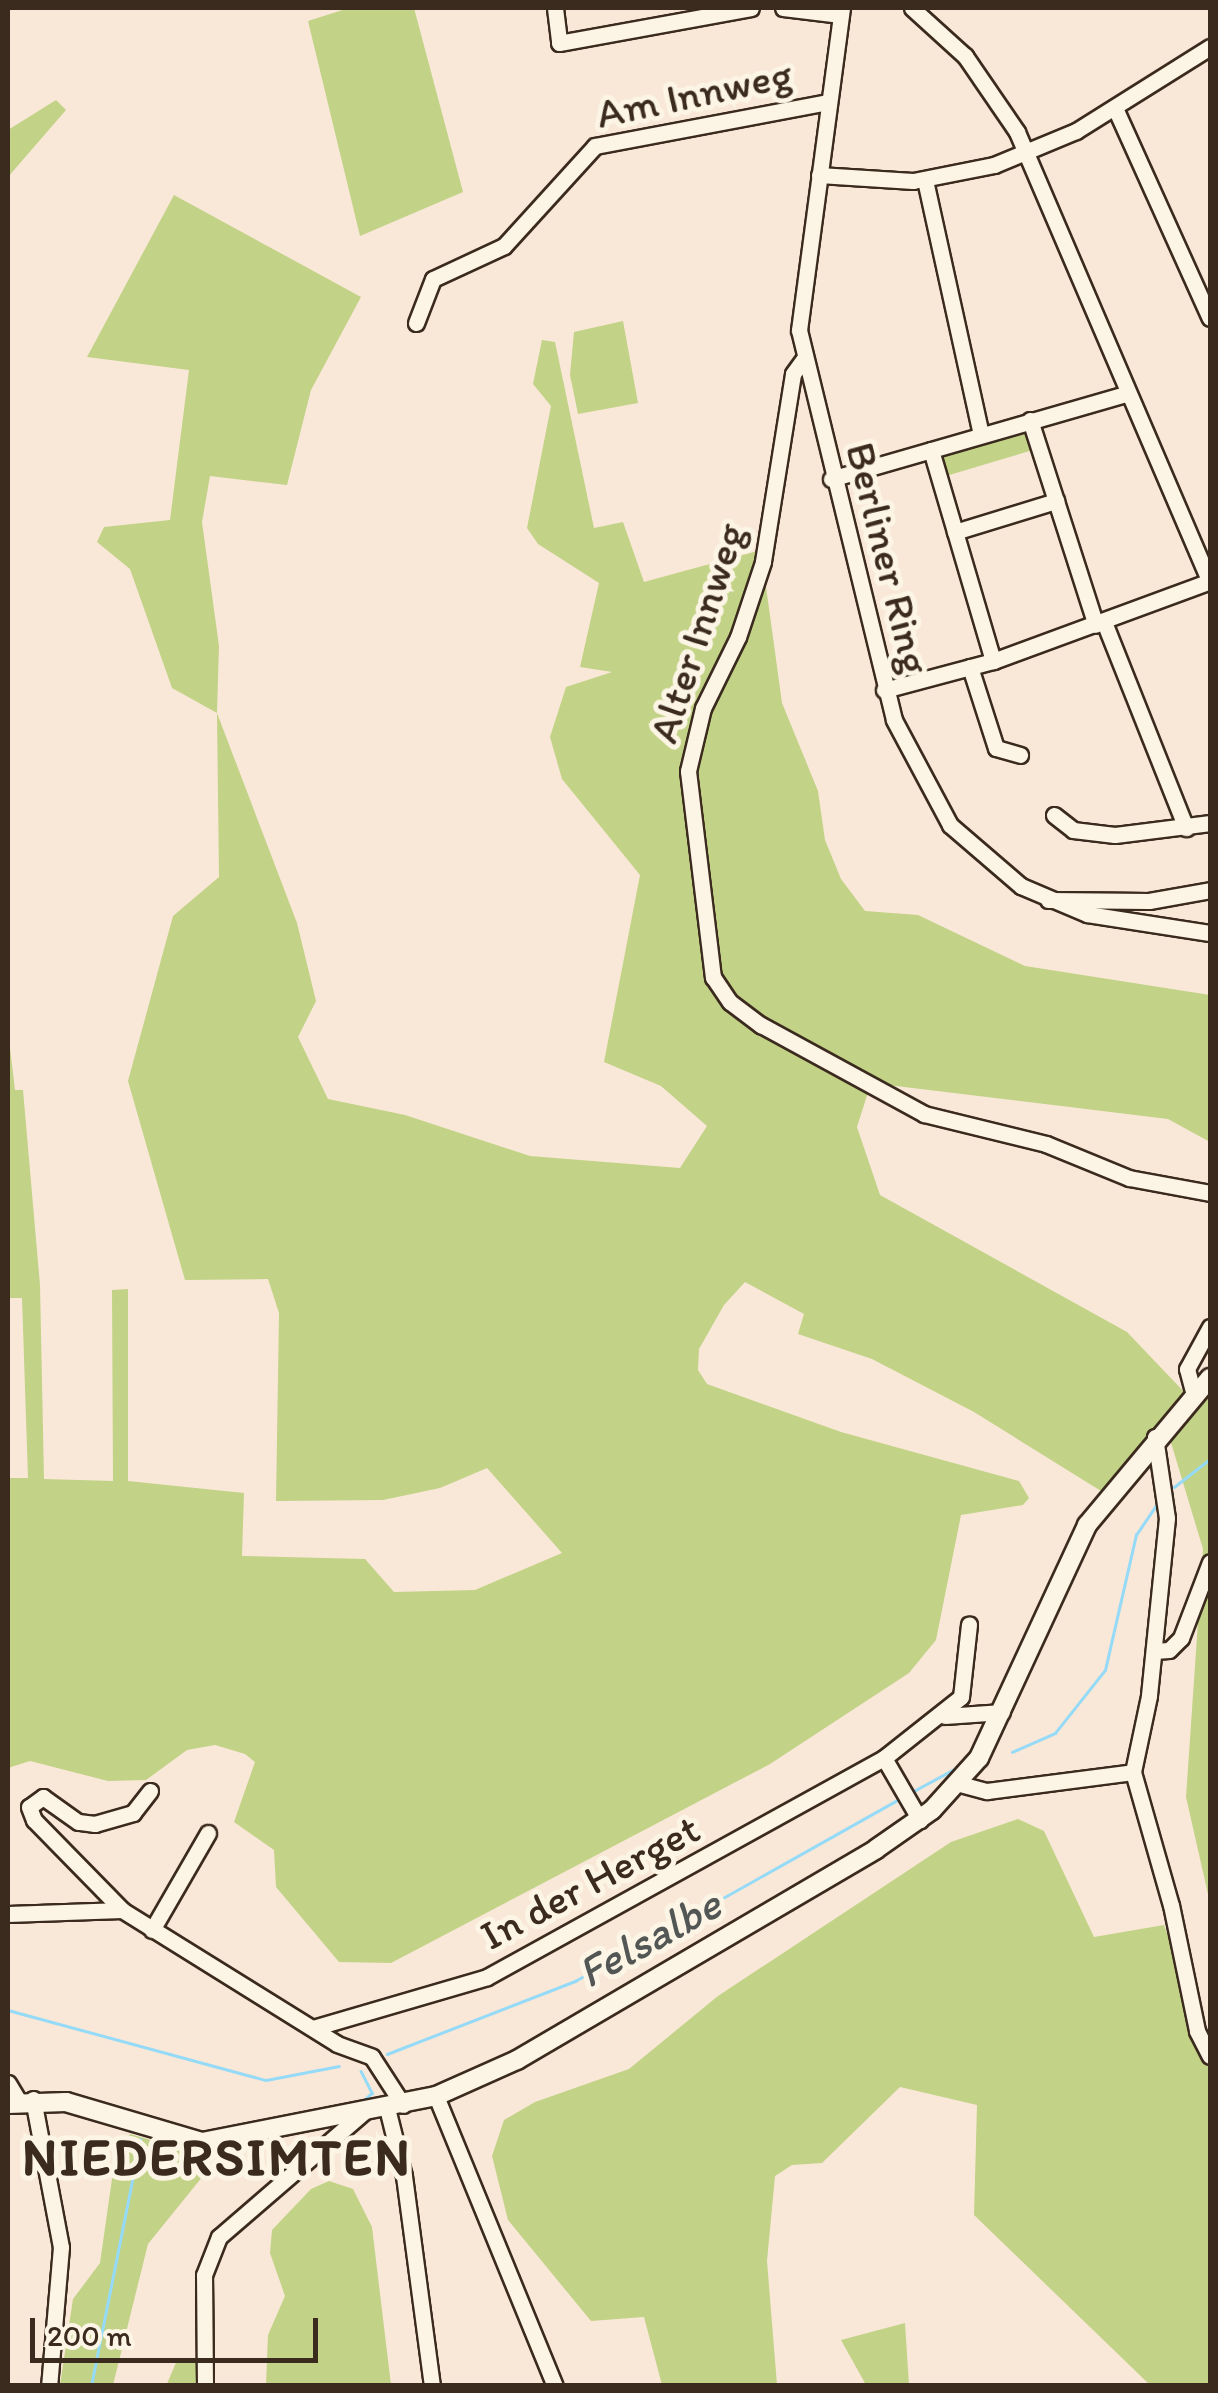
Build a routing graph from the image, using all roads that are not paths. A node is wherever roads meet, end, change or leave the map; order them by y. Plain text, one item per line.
1 (554, 8) edge
2 (751, 8) edge
3 (783, 8) edge
4 (912, 8) edge
5 (841, 12) edge
6 (1210, 49) edge
7 (828, 102) junction
8 (1115, 108) junction
9 (1026, 153) junction
10 (819, 176) junction
11 (925, 180) junction
12 (1208, 308) edge
13 (416, 323) dead end
14 (802, 360) junction
15 (1128, 393) junction
16 (1030, 420) junction
17 (981, 435) junction
18 (931, 450) junction
19 (831, 479) junction
20 (1056, 501) junction
21 (955, 532) junction
22 (1210, 581) edge
23 (1100, 623) junction
24 (993, 661) junction
25 (970, 667) junction
26 (884, 690) junction
27 (1020, 755) dead end
28 (1054, 816) dead end
29 (1210, 823) edge
30 (1186, 828) junction
31 (1210, 890) edge
32 (1048, 900) junction
33 (1149, 901) junction
34 (1146, 925) junction
35 (1210, 933) edge
36 (1210, 1193) edge
37 (1210, 1327) edge
38 (1210, 1378) edge
39 (1194, 1394) junction
40 (1155, 1436) junction
41 (1210, 1562) edge
42 (968, 1624) dead end
43 (1154, 1651) junction
44 (1002, 1712) junction
45 (944, 1716) junction
46 (884, 1758) junction
47 (1133, 1772) junction
48 (960, 1784) junction
49 (150, 1791) dead end
50 (920, 1820) junction
51 (208, 1833) dead end
52 (122, 1910) junction
53 (8, 1914) edge
54 (152, 1930) junction
55 (313, 2028) junction
56 (1210, 2056) edge
57 (8, 2083) edge
58 (436, 2096) junction
59 (20, 2101) edge
60 (395, 2106) junction
61 (364, 2112) junction
62 (49, 2386) edge
63 (205, 2386) edge
64 (432, 2386) edge
65 (555, 2386) edge

1 - 2 street
3 - 5 street
4 - 9 street
5 - 7 street, Berliner Ring
6 - 8 street
7 - 10 street, Berliner Ring
7 - 13 street, Am Innweg
8 - 9 street
8 - 12 street
9 - 11 street
9 - 15 street
10 - 11 street
10 - 14 street, Berliner Ring
11 - 17 street
14 - 19 street, Berliner Ring
14 - 36 street, Alter Innweg
15 - 16 street
15 - 22 street
16 - 17 street
16 - 20 street
17 - 18 street
18 - 19 street
18 - 21 street
19 - 26 street, Berliner Ring
20 - 21 street
20 - 23 street
21 - 24 street
22 - 23 street
23 - 24 street
23 - 30 street
24 - 25 street
25 - 26 street
25 - 27 street
26 - 32 street, Berliner Ring
28 - 30 street
29 - 30 street
31 - 33 street
32 - 33 street
32 - 34 street, Berliner Ring
33 - 34 street
34 - 35 street, Berliner Ring
37 - 39 street
38 - 39 main road
39 - 40 main road
40 - 43 street
40 - 44 main road
41 - 43 street
42 - 45 street, In der Herget
43 - 47 street
44 - 45 street
44 - 48 main road
45 - 46 street, In der Herget
46 - 50 street
46 - 55 street, In der Herget
47 - 48 street
47 - 56 street
48 - 50 main road
49 - 52 street
50 - 58 main road
51 - 54 street
52 - 53 street
52 - 54 street
54 - 55 street
55 - 60 street
57 - 59 street
58 - 60 main road
58 - 65 street
59 - 61 main road
59 - 62 street
60 - 61 main road
60 - 64 street
61 - 63 street

